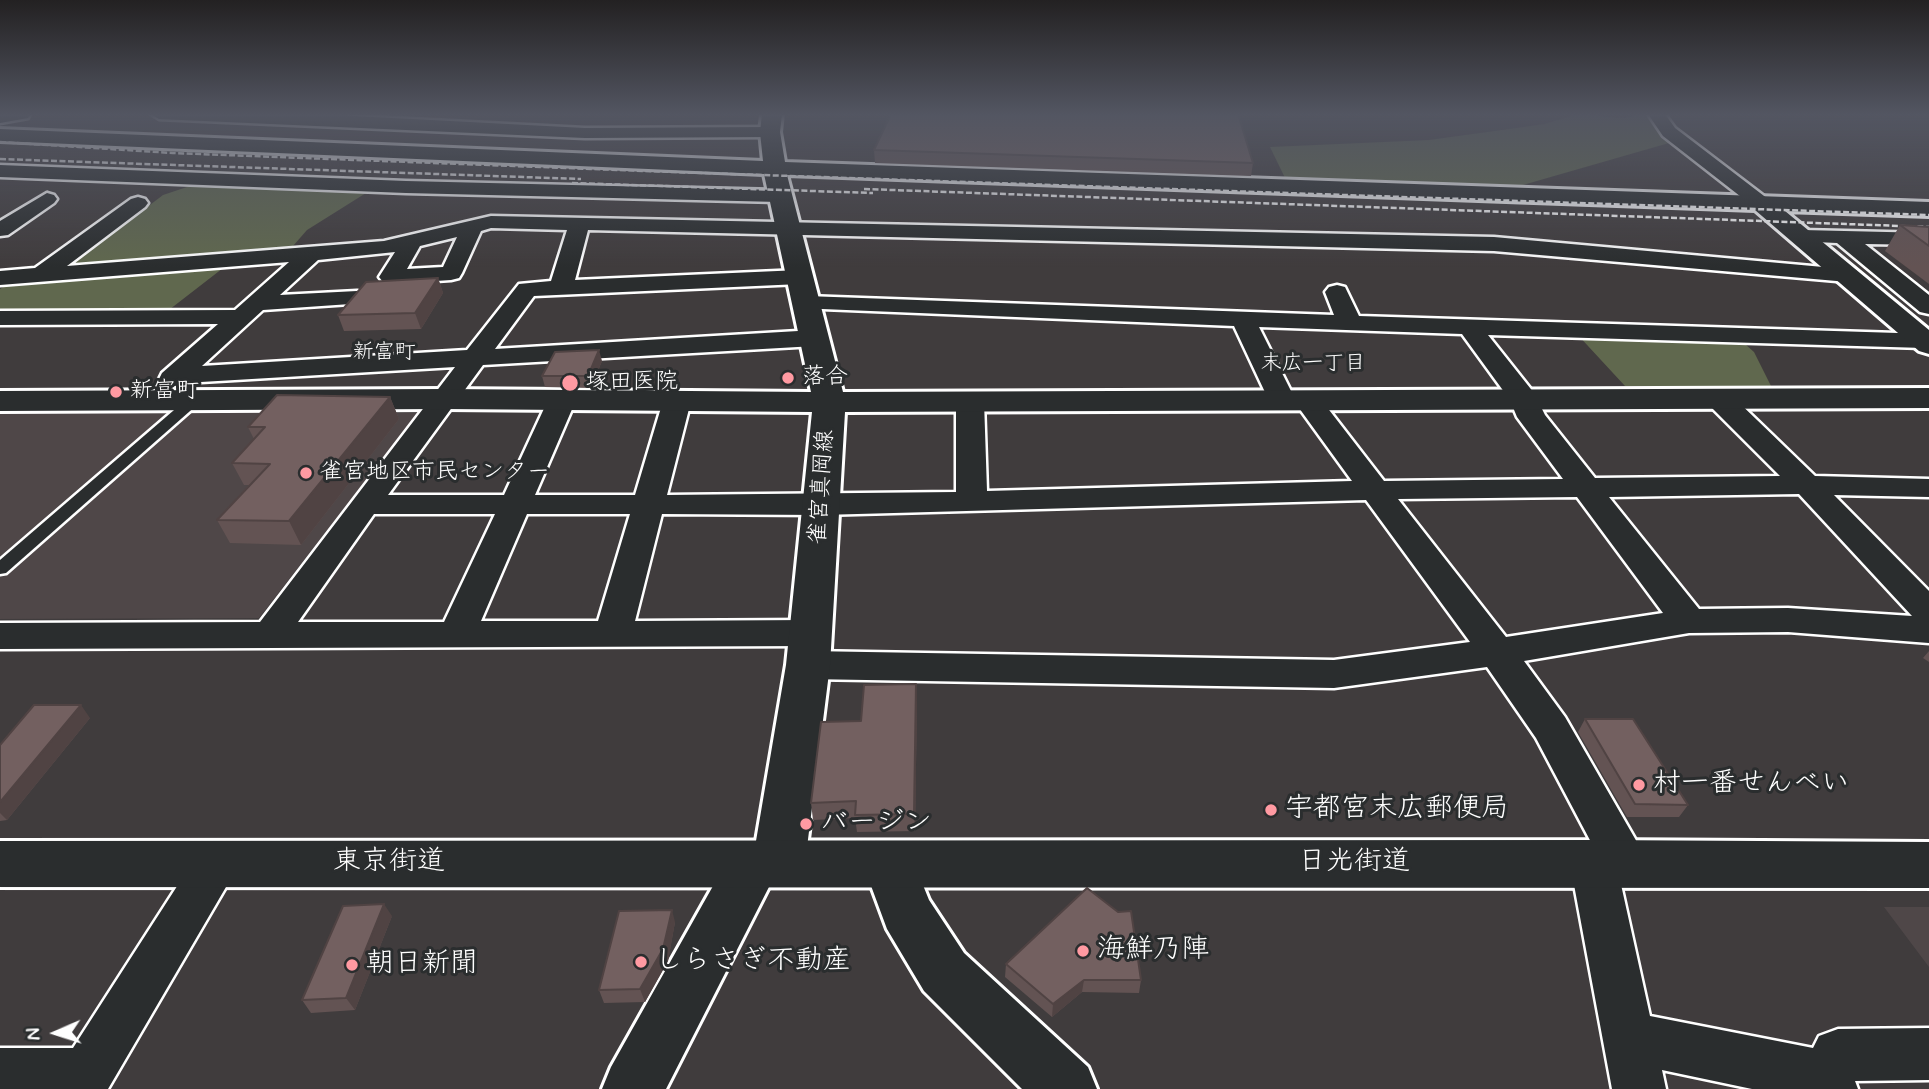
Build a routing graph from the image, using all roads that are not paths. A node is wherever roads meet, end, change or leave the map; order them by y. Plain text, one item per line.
1 (699, 165) edge
2 (774, 165) edge
3 (1712, 165) edge
4 (774, 168) junction
5 (0, 171) edge
6 (779, 196) junction
7 (47, 199) dead end
8 (138, 203) dead end
9 (1761, 203) junction
10 (1929, 209) edge
11 (579, 225) junction
12 (472, 228) junction
13 (0, 230) edge
14 (787, 231) junction
15 (1802, 236) junction
16 (1843, 237) junction
17 (1929, 239) edge
18 (411, 243) junction
19 (310, 255) junction
20 (43, 274) junction
21 (1848, 275) junction
22 (0, 278) edge
23 (561, 288) junction
24 (803, 290) junction
25 (1337, 292) dead end
26 (357, 298) edge
27 (1929, 307) edge
28 (249, 310) junction
29 (0, 318) edge
30 (1243, 319) junction
31 (1350, 323) junction
32 (1469, 327) junction
33 (1927, 335) edge
34 (815, 338) junction
35 (476, 357) junction
36 (185, 388) junction
37 (1718, 398) junction
38 (1929, 398) edge
39 (445, 399) junction
40 (1293, 399) junction
41 (1524, 399) junction
42 (562, 400) junction
43 (0, 401) edge
44 (677, 401) junction
45 (970, 401) junction
46 (829, 402) junction
47 (1807, 485) junction
48 (1586, 488) junction
49 (1929, 488) edge
50 (1377, 491) junction
51 (972, 501) junction
52 (365, 504) junction
53 (516, 505) junction
54 (648, 505) junction
55 (821, 505) junction
56 (0, 569) edge
57 (1929, 612) edge
58 (1689, 621) junction
59 (1929, 630) edge
60 (457, 634) junction
61 (613, 634) junction
62 (270, 635) junction
63 (0, 636) edge
64 (810, 649) junction
65 (1497, 652) junction
66 (217, 863) junction
67 (766, 863) junction
68 (1610, 863) junction
69 (0, 864) edge
70 (889, 864) junction
71 (1929, 865) edge
72 (1628, 1037) junction
73 (1929, 1054) edge
74 (0, 1075) edge
75 (82, 1082) edge
76 (1829, 1083) edge
77 (634, 1089) edge
78 (1066, 1089) edge
79 (1639, 1089) edge

1 - 4 main road
2 - 4 main road, 雀宮真岡線
3 - 9 street
4 - 6 main road, 雀宮真岡線
4 - 9 main road
5 - 6 street
6 - 14 main road, 雀宮真岡線
7 - 13 street
8 - 20 street
9 - 10 main road
9 - 15 main road
11 - 12 street
11 - 14 street
11 - 23 street
12 - 18 street
12 - 18 street
14 - 21 street
14 - 24 main road, 雀宮真岡線
15 - 16 street
15 - 21 main road
16 - 17 street
16 - 27 street
18 - 19 street
19 - 20 street
19 - 28 street
20 - 22 street
21 - 33 main road
23 - 24 street
23 - 35 street
24 - 30 street
24 - 34 main road, 雀宮真岡線
25 - 31 street
26 - 28 street
28 - 29 street
28 - 36 street
30 - 31 street
30 - 40 street
31 - 32 street
32 - 33 street
32 - 41 street
34 - 35 street
34 - 46 main road, 雀宮真岡線
35 - 36 street
35 - 39 street
36 - 39 main road
36 - 43 main road
36 - 56 lane
37 - 38 main road
37 - 41 main road
37 - 47 street
39 - 42 main road
39 - 52 street
40 - 41 main road
40 - 45 main road
40 - 50 street
41 - 48 street
42 - 44 main road
42 - 53 street
44 - 46 main road
44 - 54 street
45 - 46 main road
45 - 51 street
46 - 55 main road, 雀宮真岡線
47 - 48 street
47 - 49 street
47 - 57 street
48 - 50 street
48 - 58 street
50 - 51 street
50 - 65 street
51 - 55 street
52 - 53 street
52 - 62 street
53 - 54 street
53 - 60 street
54 - 55 street
54 - 61 street
55 - 64 main road, 雀宮真岡線
58 - 59 street
58 - 65 street
60 - 61 street
60 - 62 street
61 - 64 street
62 - 63 street
64 - 65 street
64 - 67 main road, 雀宮真岡線
65 - 68 street
66 - 67 main road, 東京街道
66 - 69 main road, 東京街道
66 - 75 street
67 - 70 main road, 日光街道
67 - 77 main road, 雀宮真岡線
68 - 70 main road, 日光街道
68 - 71 main road, 日光街道
68 - 72 street
70 - 78 main road
72 - 76 street
72 - 79 street
73 - 76 street
74 - 75 street

